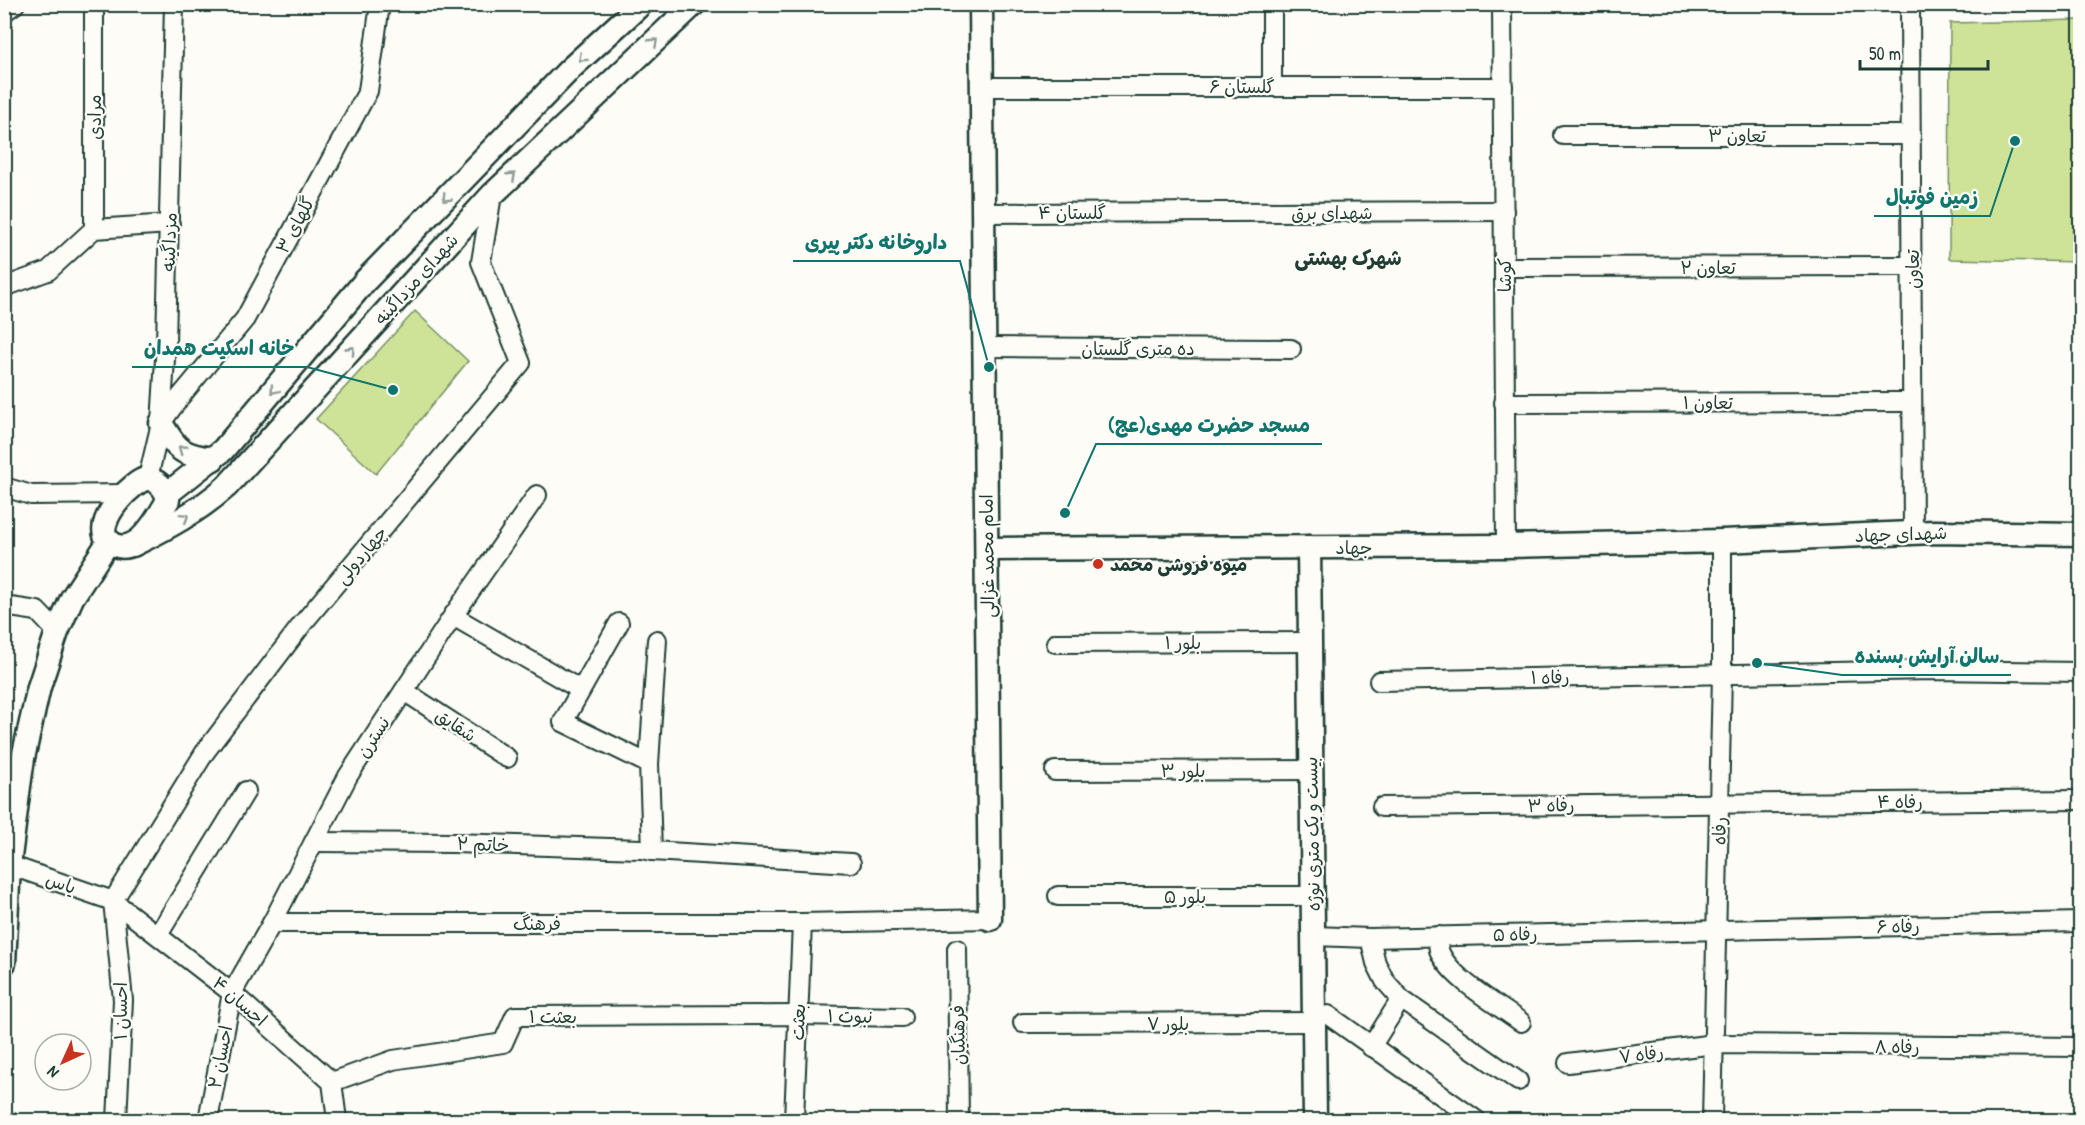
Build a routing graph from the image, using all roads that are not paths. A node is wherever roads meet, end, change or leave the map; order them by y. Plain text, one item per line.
1 (15, 4) edge
2 (94, 4) edge
3 (174, 4) edge
4 (380, 4) edge
5 (641, 4) edge
6 (694, 4) edge
7 (981, 4) edge
8 (1272, 4) edge
9 (1502, 4) edge
10 (1910, 4) edge
11 (4, 12) edge
12 (1272, 86) junction
13 (982, 87) junction
14 (1503, 87) junction
15 (1563, 135) dead end
16 (1911, 135) junction
17 (492, 195) junction
18 (1504, 211) junction
19 (1160, 212) joint
20 (983, 213) junction
21 (170, 224) junction
22 (94, 229) junction
23 (1912, 266) junction
24 (1504, 267) junction
25 (4, 287) edge
26 (984, 347) junction
27 (1291, 349) dead end
28 (1912, 402) junction
29 (1504, 403) junction
30 (161, 423) junction
31 (213, 459) junction
32 (148, 478) junction
33 (4, 487) edge
34 (124, 494) junction
35 (167, 494) junction
36 (537, 495) dead end
37 (1912, 533) junction
38 (2080, 534) edge
39 (109, 541) junction
40 (1722, 541) junction
41 (133, 545) junction
42 (1506, 546) junction
43 (1309, 547) junction
44 (987, 549) junction
45 (4, 606) edge
46 (453, 616) junction
47 (619, 623) dead end
48 (57, 632) junction
49 (657, 640) dead end
50 (1310, 642) junction
51 (1056, 643) dead end
52 (2080, 672) edge
53 (1722, 674) junction
54 (1379, 681) dead end
55 (581, 690) junction
56 (404, 691) junction
57 (507, 758) dead end
58 (649, 764) junction
59 (1312, 770) junction
60 (1055, 771) dead end
61 (246, 790) dead end
62 (2080, 800) edge
63 (1719, 803) junction
64 (1382, 807) dead end
65 (314, 842) junction
66 (652, 851) junction
67 (851, 863) dead end
68 (9, 866) junction
69 (1058, 896) dead end
70 (1313, 896) junction
71 (113, 901) junction
72 (990, 919) joint
73 (2080, 922) edge
74 (272, 923) junction
75 (802, 923) junction
76 (1716, 930) junction
77 (158, 934) junction
78 (1313, 936) junction
79 (1438, 936) junction
80 (1370, 938) junction
81 (957, 949) dead end
82 (5, 956) edge
83 (232, 993) junction
84 (1401, 999) junction
85 (798, 1015) junction
86 (902, 1017) dead end
87 (1321, 1019) junction
88 (1521, 1022) dead end
89 (1023, 1023) dead end
90 (1714, 1044) junction
91 (1371, 1047) junction
92 (2080, 1047) edge
93 (1568, 1063) dead end
94 (1518, 1081) dead end
95 (332, 1082) junction
96 (117, 1120) edge
97 (208, 1120) edge
98 (337, 1120) edge
99 (794, 1120) edge
100 (959, 1120) edge
101 (1315, 1120) edge
102 (1476, 1120) edge
103 (1712, 1120) edge

1 - 11 street
2 - 22 street, مرادی
3 - 21 street, مزداگینه
4 - 30 street, گلهای ۳
5 -> 31 street, شهدای مزداگینه
17 -> 6 street, شهدای مزداگینه
7 - 13 street, امام محمد غزالی
8 - 12 street
9 - 14 street, کوشا
10 - 16 street, تعاون
12 - 13 street, گلستان ۶
12 - 14 street, گلستان ۶
13 - 20 street, امام محمد غزالی
14 - 18 street, کوشا
15 - 16 street, تعاون ۳
16 - 23 street, تعاون
41 -> 17 street, شهدای مزداگینه
17 - 71 street, چهاردولی
18 - 19 street, شهدای برق
18 - 24 street, کوشا
19 - 20 street, گلستان ۴
20 - 26 street, امام محمد غزالی
21 - 22 street
21 - 30 street, مزداگینه
22 - 25 street
23 - 24 street, تعاون ۲
23 - 28 street, تعاون
24 - 29 street, کوشا
26 - 27 street, ده متری گلستان
26 - 44 street, امام محمد غزالی
28 - 29 street, تعاون ۱
28 - 37 street, تعاون
29 - 42 street, کوشا
31 -> 30 street
30 - 32 street, مزداگینه
31 - 35 street, شهدای مزداگینه
32 - 34 street
32 - 35 street
33 - 34 street
34 - 39 street
35 - 41 street
36 - 46 street, نسترن
37 - 38 street, شهدای جهاد
37 - 40 street, شهدای جهاد
39 - 41 street
39 - 48 street
40 - 42 street, جهاد
40 - 53 street, رفاه
42 - 43 street, جهاد
43 - 44 street, جهاد
43 - 50 street, بیست و یک متری نوژه
44 - 72 street, امام محمد غزالی
45 - 48 street
46 - 55 street
46 - 56 street, نسترن
47 - 55 street
48 - 68 street
49 - 58 street
50 - 51 street, بلور ۱
50 - 59 street, بیست و یک متری نوژه
52 - 53 street, رفاه ۱
53 - 54 street, رفاه ۱
53 - 63 street, رفاه
55 - 58 street
56 - 57 street, شقایق
56 - 65 street, نسترن
58 - 66 street
59 - 60 street, بلور ۳
59 - 70 street, بیست و یک متری نوژه
61 - 77 street
62 - 63 street, رفاه ۴
63 - 64 street, رفاه ۳
63 - 76 street, رفاه
65 - 66 street, خاتم ۲
65 - 74 street, نسترن
66 - 67 street, خاتم ۲
68 - 71 street, یاس
68 - 82 street
69 - 70 street, بلور ۵
70 - 78 street, بیست و یک متری نوژه
71 - 77 street, احسان ۴
71 - 96 street, احسان ۱
72 - 75 street, امام محمد غزالی
73 - 76 street, رفاه ۶
74 - 75 street, فرهنگ
74 - 83 street, نسترن
75 - 85 street, بعثت
76 - 79 street, رفاه ۵
76 - 90 street, رفاه
77 - 83 street, احسان ۴
78 - 80 street, رفاه ۵
78 - 87 street, بیست و یک متری نوژه
79 - 80 street, رفاه ۵
79 - 88 street
80 - 84 street
81 - 100 street, فرهنگیان
83 - 95 street, احسان ۴
83 - 97 street, احسان ۲
84 - 91 street
84 - 94 street
85 - 86 street, نبوت ۱
85 - 95 street, بعثت ۱
85 - 99 street, بعثت
87 - 89 street, بلور ۷
87 - 91 street
87 - 101 street, بیست و یک متری نوژه
90 - 92 street, رفاه ۸
90 - 93 street, رفاه ۷
90 - 103 street, رفاه
91 - 102 street
95 - 98 street

